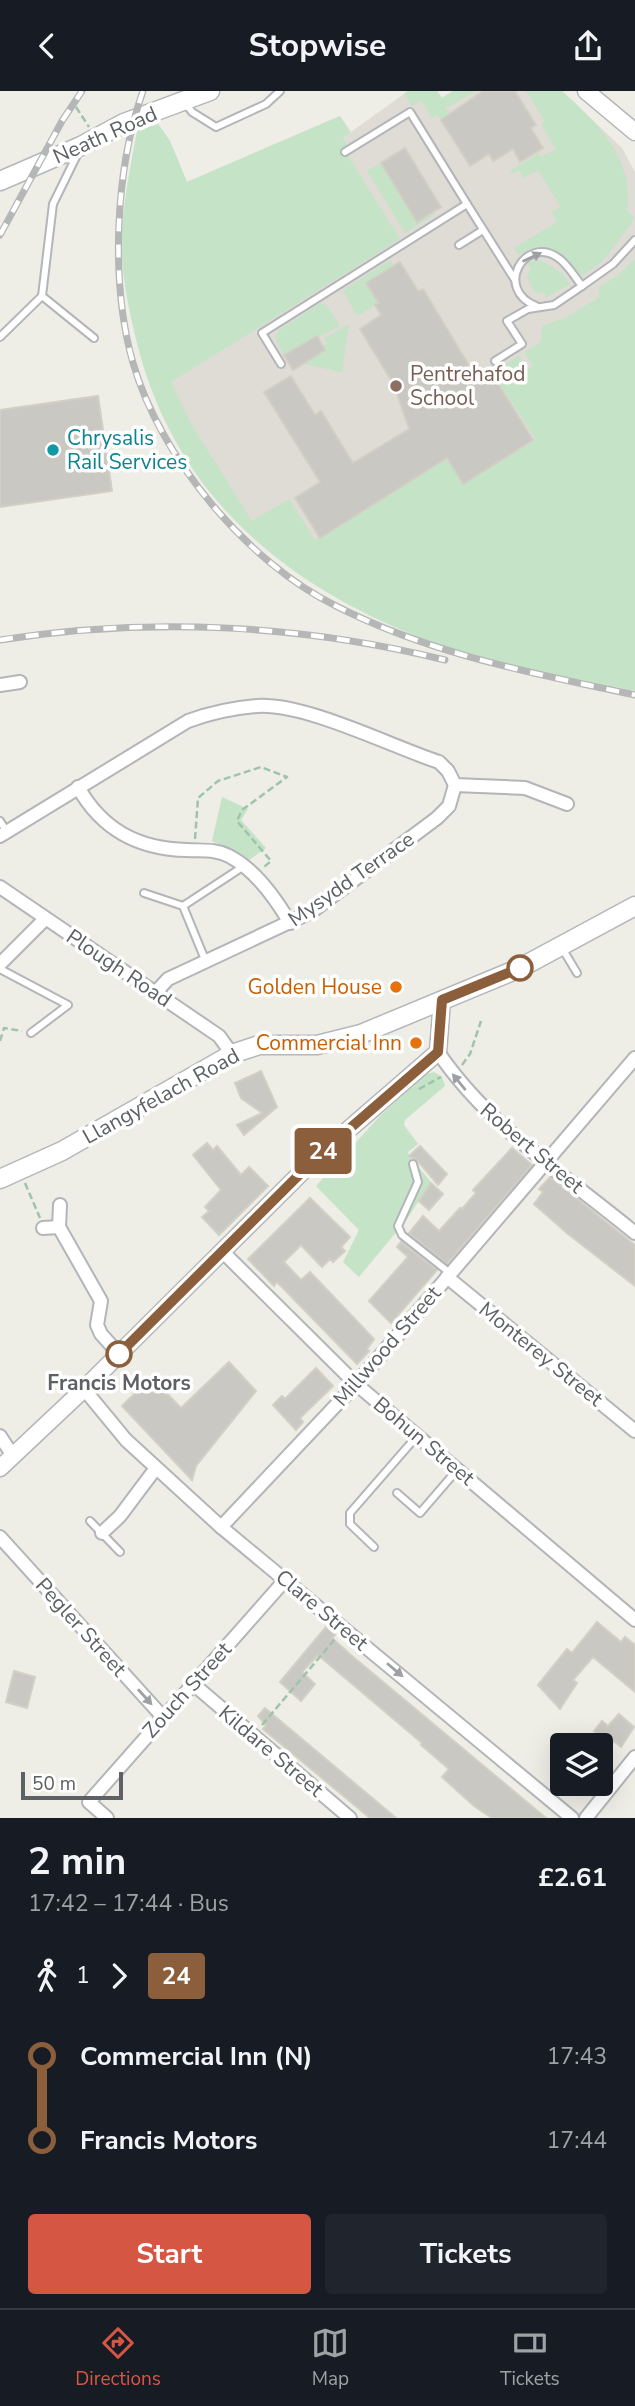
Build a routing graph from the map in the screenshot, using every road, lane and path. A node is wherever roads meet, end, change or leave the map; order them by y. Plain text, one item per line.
1 (210, 91) edge
2 (280, 91) edge
3 (586, 91) edge
4 (184, 101) junction
5 (76, 107) dead end
6 (635, 132) edge
7 (89, 142) junction
8 (345, 152) dead end
9 (0, 181) edge
10 (467, 204) junction
11 (483, 230) junction
12 (635, 240) edge
13 (459, 245) dead end
14 (515, 280) junction
15 (582, 286) junction
16 (42, 296) junction
17 (536, 306) junction
18 (0, 337) edge
19 (94, 338) dead end
20 (495, 361) dead end
21 (281, 364) dead end
22 (20, 682) dead end
23 (0, 685) edge
24 (455, 785) junction
25 (78, 787) junction
26 (567, 804) dead end
27 (2, 830) edge
28 (194, 851) junction
29 (244, 866) junction
30 (254, 876) junction
31 (0, 887) edge
32 (145, 893) dead end
33 (183, 906) junction
34 (635, 906) edge
35 (45, 919) junction
36 (290, 923) junction
37 (561, 947) junction
38 (206, 962) junction
39 (0, 966) edge
40 (577, 973) dead end
41 (156, 992) junction
42 (442, 1000) junction
43 (481, 1021) dead end
44 (31, 1033) joint
45 (0, 1041) edge
46 (438, 1052) junction
47 (232, 1054) junction
48 (635, 1058) edge
49 (451, 1072) junction
50 (546, 1160) junction
51 (413, 1164) dead end
52 (19, 1173) junction
53 (0, 1179) edge
54 (60, 1205) dead end
55 (59, 1227) junction
56 (43, 1228) joint
57 (635, 1234) edge
58 (222, 1251) junction
59 (448, 1275) junction
60 (119, 1354) junction
61 (356, 1384) junction
62 (85, 1389) junction
63 (635, 1431) edge
64 (0, 1436) edge
65 (417, 1436) junction
66 (13, 1456) junction
67 (0, 1468) edge
68 (156, 1468) junction
69 (457, 1470) junction
70 (397, 1493) dead end
71 (90, 1521) dead end
72 (221, 1527) junction
73 (102, 1533) junction
74 (0, 1537) edge
75 (374, 1547) dead end
76 (120, 1552) dead end
77 (286, 1579) junction
78 (635, 1620) edge
79 (345, 1628) junction
80 (191, 1683) junction
81 (162, 1716) junction
82 (253, 1735) junction
83 (635, 1757) edge
84 (107, 1818) edge
85 (350, 1818) edge
86 (572, 1818) edge
87 (586, 1818) edge

1 - 4 main road, Neath Road
2 - 4 lane
3 - 6 street
4 - 7 main road, Neath Road
5 - 7 path
7 - 9 main road, Neath Road
7 - 16 lane
8 - 10 lane
10 - 11 lane
10 - 21 lane
11 - 13 lane
11 - 14 lane
12 - 15 lane
14 -> 15 lane
14 - 17 lane
15 - 17 lane
16 - 18 lane
16 - 19 lane
17 - 20 lane
22 - 23 street
24 - 25 street
24 - 26 street
24 - 36 street, Mysydd Terrace
25 - 27 street
25 - 28 street
28 - 29 street
28 - 30 path
29 - 30 street
29 - 33 lane
30 - 36 street
31 - 35 street, Plough Road
32 - 33 lane
33 - 38 lane
34 - 37 main road, Llangyfelach Road
35 - 39 street
35 - 41 street, Plough Road
36 - 38 street, Mysydd Terrace
37 - 40 lane
37 - 42 main road, Llangyfelach Road
38 - 41 street, Mysydd Terrace
39 - 44 lane
41 - 47 street, Plough Road
42 - 46 street
42 - 47 main road, Llangyfelach Road
43 - 49 path
44 - 45 path
46 - 49 street, Robert Street
46 - 58 street
47 - 52 main road, Llangyfelach Road
48 - 50 street, Millwood Street
50 -> 49 street, Robert Street
50 - 57 street, Robert Street
50 - 59 street, Millwood Street
51 - 59 lane
52 - 53 main road, Llangyfelach Road
52 - 56 path
54 - 55 street
55 - 56 street
55 - 60 street
58 - 60 street
58 - 61 street, Bohun Street
59 - 61 street, Millwood Street
59 - 63 street, Monterey Street
60 - 62 street
61 - 65 street, Bohun Street
61 - 72 street, Millwood Street
62 - 66 street
62 - 68 street, Clare Street
64 - 66 street
65 - 69 street, Bohun Street
65 - 75 lane
66 - 67 street
68 - 72 street, Clare Street
68 - 73 street
69 - 70 lane
69 - 78 street, Bohun Street
71 - 73 lane
72 - 77 street, Clare Street
73 - 76 lane
74 -> 81 street, Pegler Street
77 - 79 street, Clare Street
77 - 80 street, Zouch Street
79 - 82 path
79 -> 86 street, Clare Street
80 - 81 street, Zouch Street
80 - 82 street, Kildare Street
81 - 84 street, Zouch Street
82 - 85 street, Kildare Street
83 - 87 street

